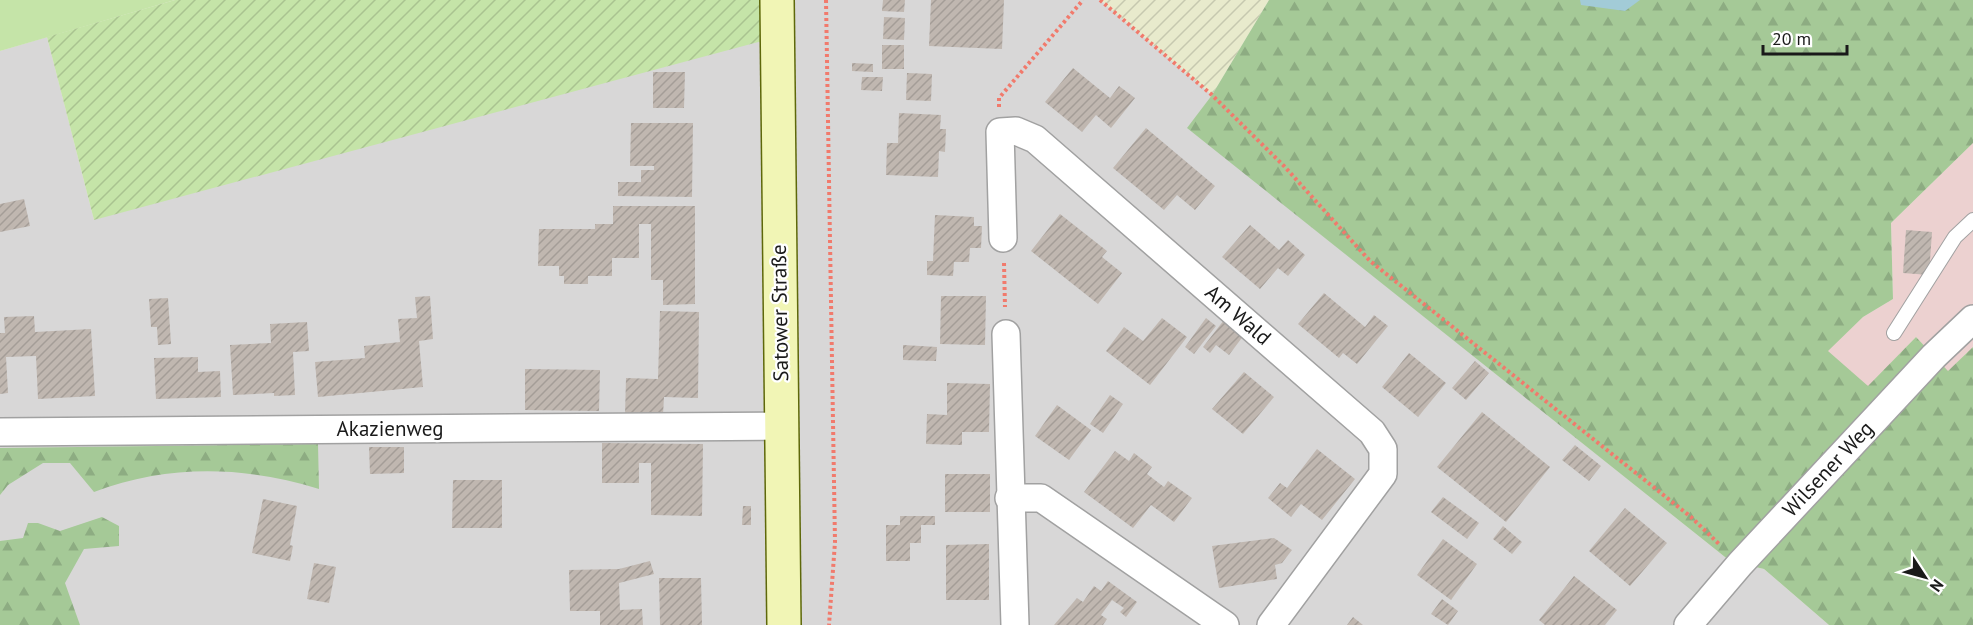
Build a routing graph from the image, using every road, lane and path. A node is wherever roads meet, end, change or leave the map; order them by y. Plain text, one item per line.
1 (777, 0) edge
2 (825, 0) edge
3 (1083, 0) edge
4 (1100, 0) edge
5 (1000, 132) junction
6 (1973, 220) edge
7 (1003, 238) joint
8 (1973, 319) edge
9 (1894, 333) dead end
10 (1006, 334) joint
11 (781, 426) junction
12 (0, 432) edge
13 (1009, 498) junction
14 (1740, 564) junction
15 (784, 625) edge
16 (829, 625) edge
17 (1015, 625) edge
18 (1226, 625) edge
19 (1271, 625) edge
20 (1688, 625) edge

1 - 11 main road, Satower Straße
2 - 16 path
3 - 5 path
4 - 14 path
5 - 7 street
5 - 19 street, Am Wald
6 - 9 lane
7 - 10 path
8 - 14 street, Wilsener Weg
10 - 13 street
11 - 12 street, Akazienweg
11 - 15 main road, Satower Straße
13 - 17 street
13 - 18 street
14 - 20 street, Wilsener Weg

